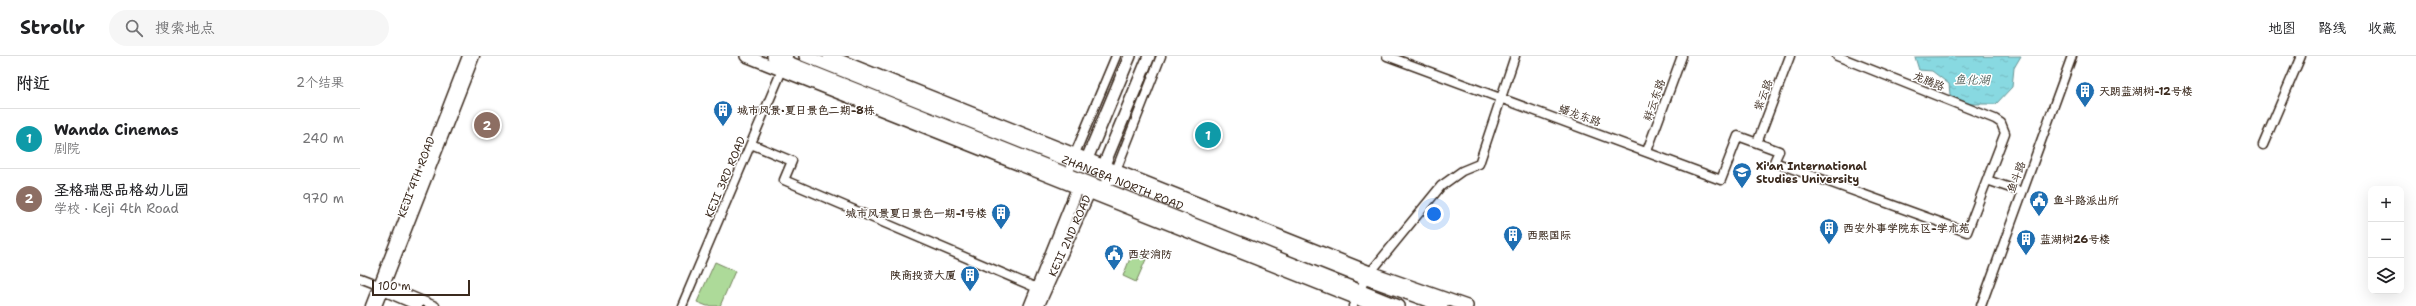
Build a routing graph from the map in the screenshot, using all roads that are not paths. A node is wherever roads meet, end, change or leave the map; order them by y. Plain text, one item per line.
1 (468, 56) edge
2 (475, 56) edge
3 (746, 56) edge
4 (773, 56) edge
5 (805, 56) edge
6 (829, 56) edge
7 (1116, 56) edge
8 (1130, 56) edge
9 (1149, 56) edge
10 (1161, 56) edge
11 (1515, 56) edge
12 (1682, 56) edge
13 (1790, 56) edge
14 (1837, 56) edge
15 (2072, 56) edge
16 (2301, 56) edge
17 (1392, 57) edge
18 (785, 62) edge
19 (1501, 97) junction
20 (1757, 143) junction
21 (751, 144) junction
22 (2263, 145) dead end
23 (1647, 151) junction
24 (1072, 158) junction
25 (1085, 163) junction
26 (1102, 169) junction
27 (1115, 174) junction
28 (1068, 179) junction
29 (1987, 180) junction
30 (1079, 184) junction
31 (1096, 189) junction
32 (2022, 192) junction
33 (1368, 275) junction
34 (360, 278) edge
35 (382, 287) junction
36 (1037, 288) junction
37 (1356, 299) edge
38 (370, 306) edge
39 (377, 306) edge
40 (418, 306) edge
41 (435, 306) edge
42 (682, 306) edge
43 (1030, 306) edge
44 (1038, 306) edge
45 (1375, 306) edge
46 (1399, 306) edge
47 (1442, 306) edge
48 (1467, 306) edge
49 (1981, 306) edge

1 - 35 street, KEJI 4TH ROAD
2 - 35 street, KEJI 4TH ROAD
3 - 18 main road
4 - 18 main road, ZHANGBA NORTH ROAD
5 - 24 main road, ZHANGBA NORTH ROAD
6 - 24 main road
7 - 24 street
8 - 25 main road, KEJI 2ND ROAD
9 - 26 main road, KEJI 2ND ROAD
10 - 27 street
11 - 19 street
12 - 23 street, 祥云东路
13 - 20 street, 紫云路
14 - 29 street, 龙腾路
15 - 32 street, 鱼斗路
16 - 22 street
17 - 19 street, 蟠龙东路
18 - 21 street, KEJI 3RD ROAD
18 - 28 main road, ZHANGBA NORTH ROAD
19 - 23 street, 蟠龙东路
19 - 33 street
20 - 23 street, 蟠龙东路
20 - 29 street
21 - 36 street
21 - 42 street, KEJI 3RD ROAD
24 - 25 main road, ZHANGBA NORTH ROAD
24 - 28 street
25 - 26 main road, ZHANGBA NORTH ROAD
25 - 30 main road, KEJI 2ND ROAD
26 - 27 main road, ZHANGBA NORTH ROAD
26 - 31 main road, KEJI 2ND ROAD
27 - 31 street, KEJI 2ND ROAD
27 - 33 main road, ZHANGBA NORTH ROAD
28 - 30 main road, ZHANGBA NORTH ROAD
29 - 32 street
30 - 31 main road, ZHANGBA NORTH ROAD
30 - 36 main road, KEJI 2ND ROAD
31 - 37 main road, ZHANGBA NORTH ROAD
31 - 44 main road, KEJI 2ND ROAD
32 - 49 street, 鱼斗路
33 - 37 street
33 - 47 main road, ZHANGBA NORTH ROAD
33 - 48 main road
34 - 35 street
35 - 38 street, KEJI 4TH ROAD
35 - 39 street, KEJI 4TH ROAD
35 - 40 street
35 - 41 street
36 - 43 main road, KEJI 2ND ROAD
37 - 45 main road
37 - 46 main road, ZHANGBA NORTH ROAD

